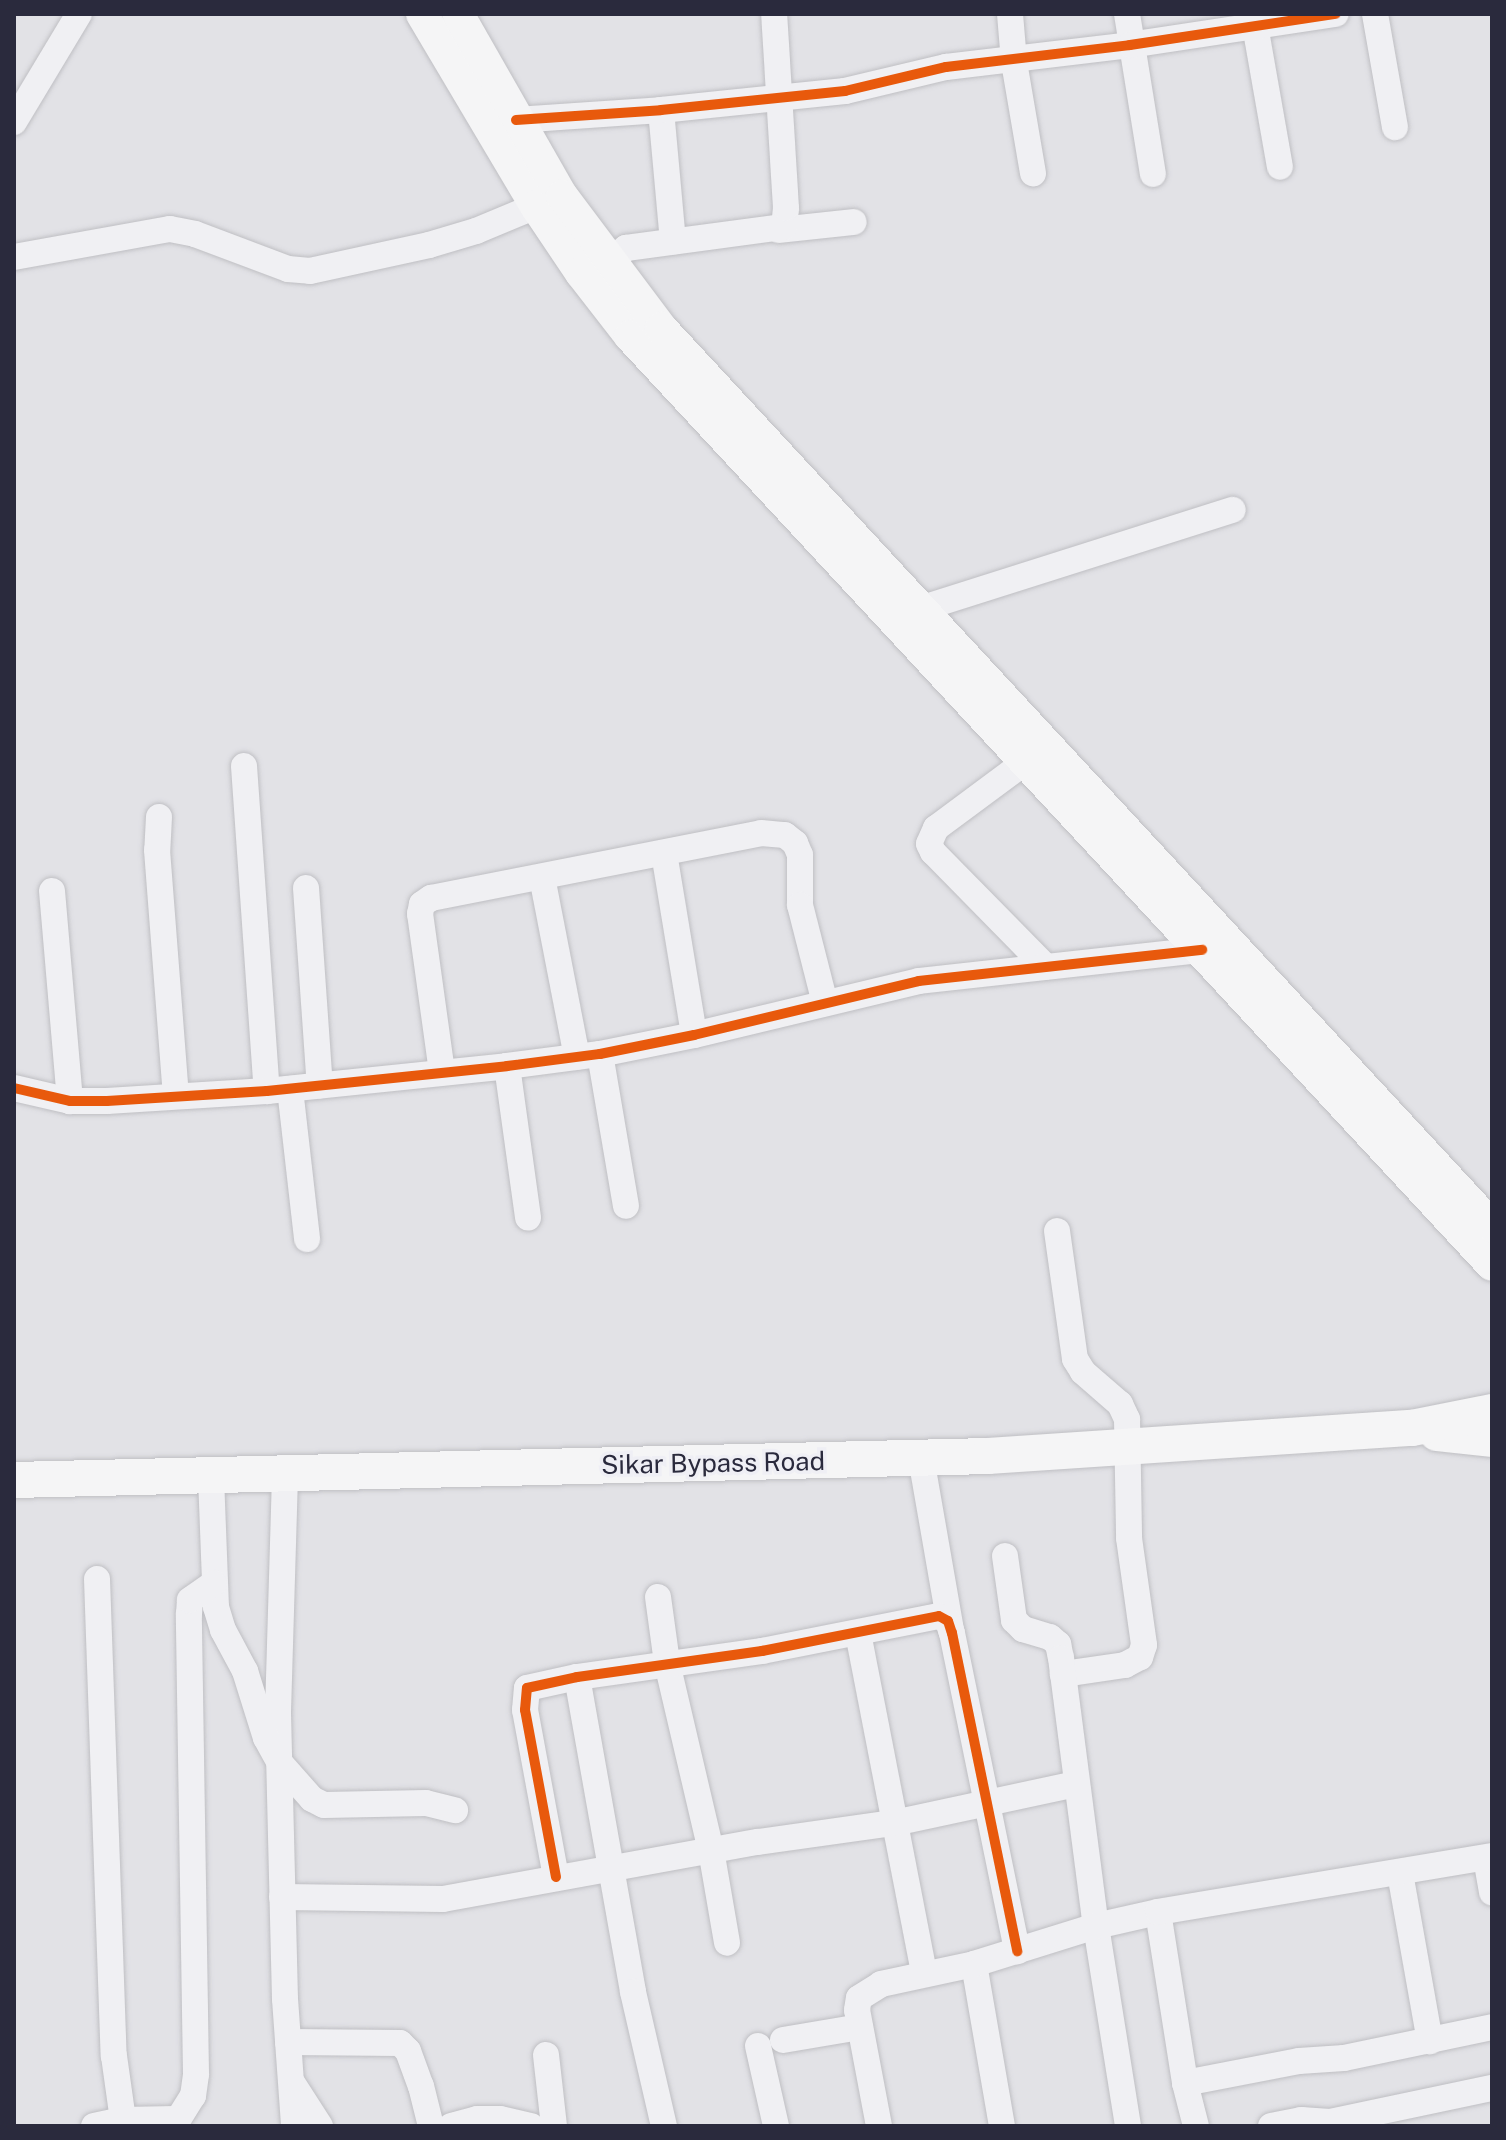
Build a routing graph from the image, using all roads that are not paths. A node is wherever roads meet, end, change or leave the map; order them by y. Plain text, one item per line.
1 (79, 14) edge
2 (422, 14) edge
3 (458, 14) edge
4 (774, 14) edge
5 (1010, 14) edge
6 (1127, 14) edge
7 (1336, 14) edge
8 (1375, 14) edge
9 (1253, 21) edge
10 (1130, 45) junction
11 (1013, 57) junction
12 (777, 96) junction
13 (661, 110) junction
14 (516, 120) junction
15 (14, 122) edge
16 (1395, 127) dead end
17 (1280, 167) dead end
18 (1033, 173) dead end
19 (1153, 174) dead end
20 (536, 206) junction
21 (854, 222) dead end
22 (779, 230) junction
23 (673, 241) junction
24 (14, 257) edge
25 (597, 271) junction
26 (1233, 510) dead end
27 (920, 609) junction
28 (1025, 762) junction
29 (244, 766) dead end
30 (159, 817) dead end
31 (664, 853) junction
32 (542, 877) junction
33 (306, 888) dead end
34 (52, 891) dead end
35 (1202, 950) junction
36 (1046, 967) junction
37 (825, 1003) junction
38 (694, 1035) junction
39 (589, 1055) junction
40 (507, 1066) junction
41 (442, 1072) junction
42 (320, 1086) junction
43 (14, 1088) edge
44 (278, 1090) junction
45 (176, 1095) junction
46 (70, 1101) junction
47 (626, 1206) dead end
48 (528, 1218) dead end
49 (1492, 1226) edge
50 (1057, 1231) dead end
51 (307, 1239) dead end
52 (1492, 1265) edge
53 (1492, 1412) edge
54 (1412, 1428) junction
55 (1492, 1439) edge
56 (1129, 1446) junction
57 (921, 1458) junction
58 (285, 1476) junction
59 (211, 1477) junction
60 (14, 1480) edge
61 (1005, 1556) dead end
62 (97, 1579) dead end
63 (214, 1583) junction
64 (658, 1597) dead end
65 (951, 1630) junction
66 (858, 1633) junction
67 (667, 1663) junction
68 (1063, 1674) junction
69 (577, 1677) junction
70 (280, 1763) junction
71 (1076, 1784) junction
72 (985, 1804) junction
73 (455, 1810) dead end
74 (894, 1823) junction
75 (711, 1850) junction
76 (1489, 1857) edge
77 (614, 1868) junction
78 (1400, 1873) junction
79 (556, 1877) junction
80 (1492, 1892) edge
81 (282, 1897) junction
82 (1158, 1912) junction
83 (1096, 1926) junction
84 (727, 1943) dead end
85 (1017, 1951) junction
86 (974, 1964) junction
87 (924, 1974) junction
88 (860, 2027) junction
89 (1492, 2027) edge
90 (1430, 2041) junction
91 (288, 2042) junction
92 (546, 2055) dead end
93 (291, 2081) junction
94 (1185, 2083) junction
95 (1492, 2088) edge
96 (1401, 2116) edge
97 (123, 2120) junction
98 (175, 2122) edge
99 (94, 2126) edge
100 (294, 2126) edge
101 (320, 2126) edge
102 (431, 2126) edge
103 (451, 2126) edge
104 (531, 2126) edge
105 (554, 2126) edge
106 (664, 2126) edge
107 (776, 2126) edge
108 (879, 2126) edge
109 (1002, 2126) edge
110 (1128, 2126) edge
111 (1196, 2126) edge
112 (1271, 2126) edge

1 - 15 street
2 - 20 main road
3 - 14 main road
4 - 12 street
5 - 11 street
6 - 10 street
7 - 9 street
8 - 16 street
9 - 10 street
9 - 17 street
10 - 11 street
10 - 19 street
11 - 12 street
11 - 18 street
12 - 13 street
12 - 22 street
13 - 14 street
13 - 23 street
14 - 25 main road
20 - 24 street
20 - 25 main road
21 - 22 street
22 - 23 street
23 - 25 street
25 - 27 main road
25 - 28 main road
26 - 27 street
27 - 49 main road
28 - 35 main road
28 - 36 street
29 - 44 street
30 - 45 street
31 - 32 street
31 - 37 street
31 - 38 street
32 - 39 street
32 - 41 street
33 - 42 street
34 - 46 street
35 - 36 street
35 - 52 main road
36 - 37 street
37 - 38 street
38 - 39 street
39 - 40 street
39 - 47 street
40 - 41 street
40 - 48 street
41 - 42 street
42 - 44 street
43 - 46 street
44 - 45 street
44 - 51 street
45 - 46 street
50 - 56 street
53 - 54 highway, Sikar Bypass Road
54 - 55 highway, Sikar Bypass Road
54 - 56 highway, Sikar Bypass Road
56 - 57 highway, Sikar Bypass Road
56 - 68 street
57 - 58 highway, Sikar Bypass Road
57 - 65 street
58 - 59 highway, Sikar Bypass Road
58 - 70 street
59 - 60 highway, Sikar Bypass Road
59 - 63 street
61 - 68 street
62 - 97 street
63 - 70 street
63 - 98 street
64 - 67 street
65 - 66 street
65 - 72 street
66 - 67 street
66 - 74 street
67 - 69 street
67 - 75 street
68 - 71 street
69 - 77 street
69 - 79 street
70 - 73 street
70 - 81 street
71 - 72 street
71 - 83 street
72 - 74 street
72 - 85 street
74 - 75 street
74 - 87 street
75 - 77 street
75 - 84 street
76 - 78 street
76 - 80 street
77 - 79 street
77 - 106 street
78 - 82 street
78 - 90 street
79 - 81 street
81 - 91 street
82 - 83 street
82 - 94 street
83 - 85 street
83 - 110 street
85 - 86 street
86 - 87 street
86 - 109 street
87 - 88 street
88 - 107 street
88 - 108 street
89 - 90 street
90 - 94 street
91 - 93 street
91 - 102 street
92 - 105 street
93 - 100 street
93 - 101 street
94 - 111 street
95 - 96 street
96 - 112 street
97 - 98 street
97 - 99 street
103 - 104 street

